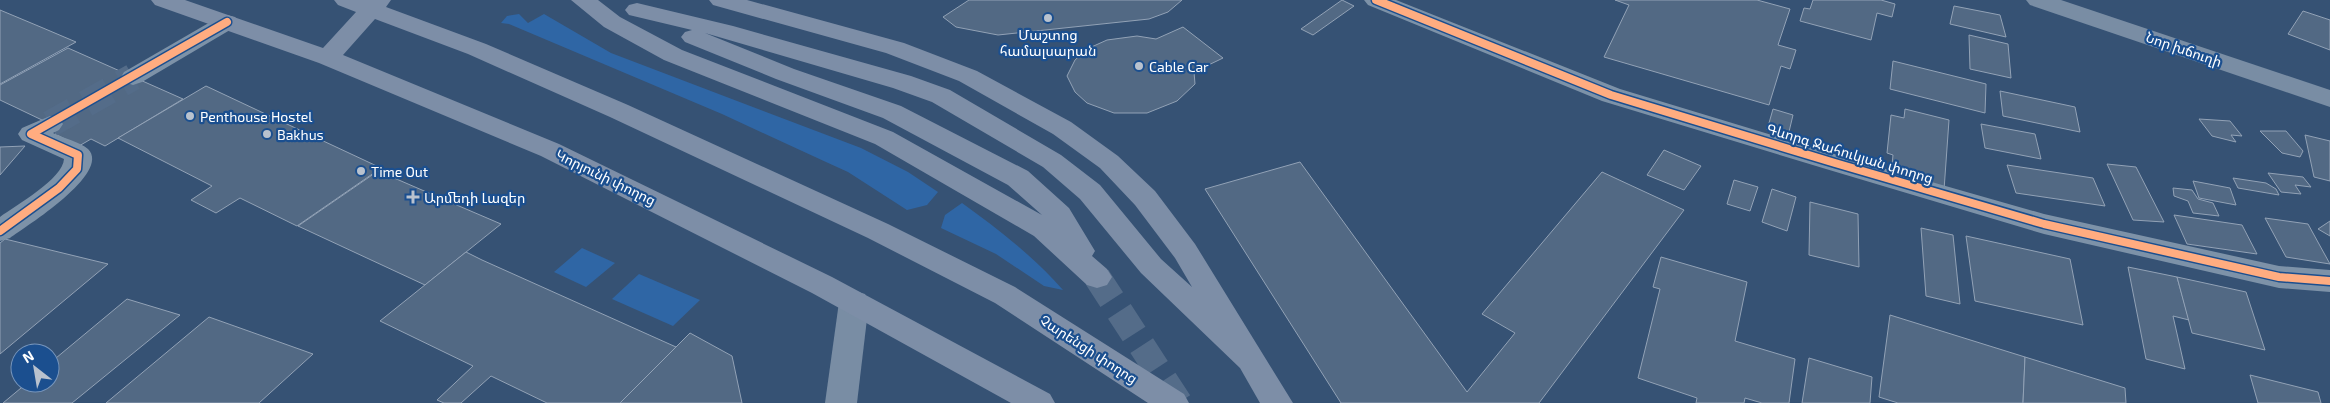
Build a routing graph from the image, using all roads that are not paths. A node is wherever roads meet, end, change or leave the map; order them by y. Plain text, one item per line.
1 (163, 0) edge
2 (346, 0) edge
3 (583, 0) edge
4 (721, 0) edge
5 (1376, 0) edge
6 (2038, 0) edge
7 (375, 4) edge
8 (632, 5) edge
9 (227, 22) junction
10 (328, 58) junction
11 (133, 76) tunnel mouth
12 (2330, 98) edge
13 (50, 124) tunnel mouth
14 (0, 231) edge
15 (2330, 281) edge
16 (854, 302) junction
17 (1249, 359) junction
18 (1025, 401) edge
19 (841, 403) edge
20 (1173, 403) edge
21 (1277, 403) edge

1 - 9 main road, Կորյունի փողոց
2 - 7 main road
3 - 8 main road
4 - 17 main road
5 - 15 street, Գևորգ Ջահուկյան փողոց
6 - 12 main road, Նոր խճուղի
7 - 10 main road
7 - 20 main road, Չարենցի փողոց
8 - 17 main road
9 - 10 main road, Կորյունի փողոց
9 - 11 street
10 - 16 main road, Կորյունի փողոց
13 - 14 street
16 - 18 main road, Կորյունի փողոց
16 - 19 main road
17 - 21 main road

